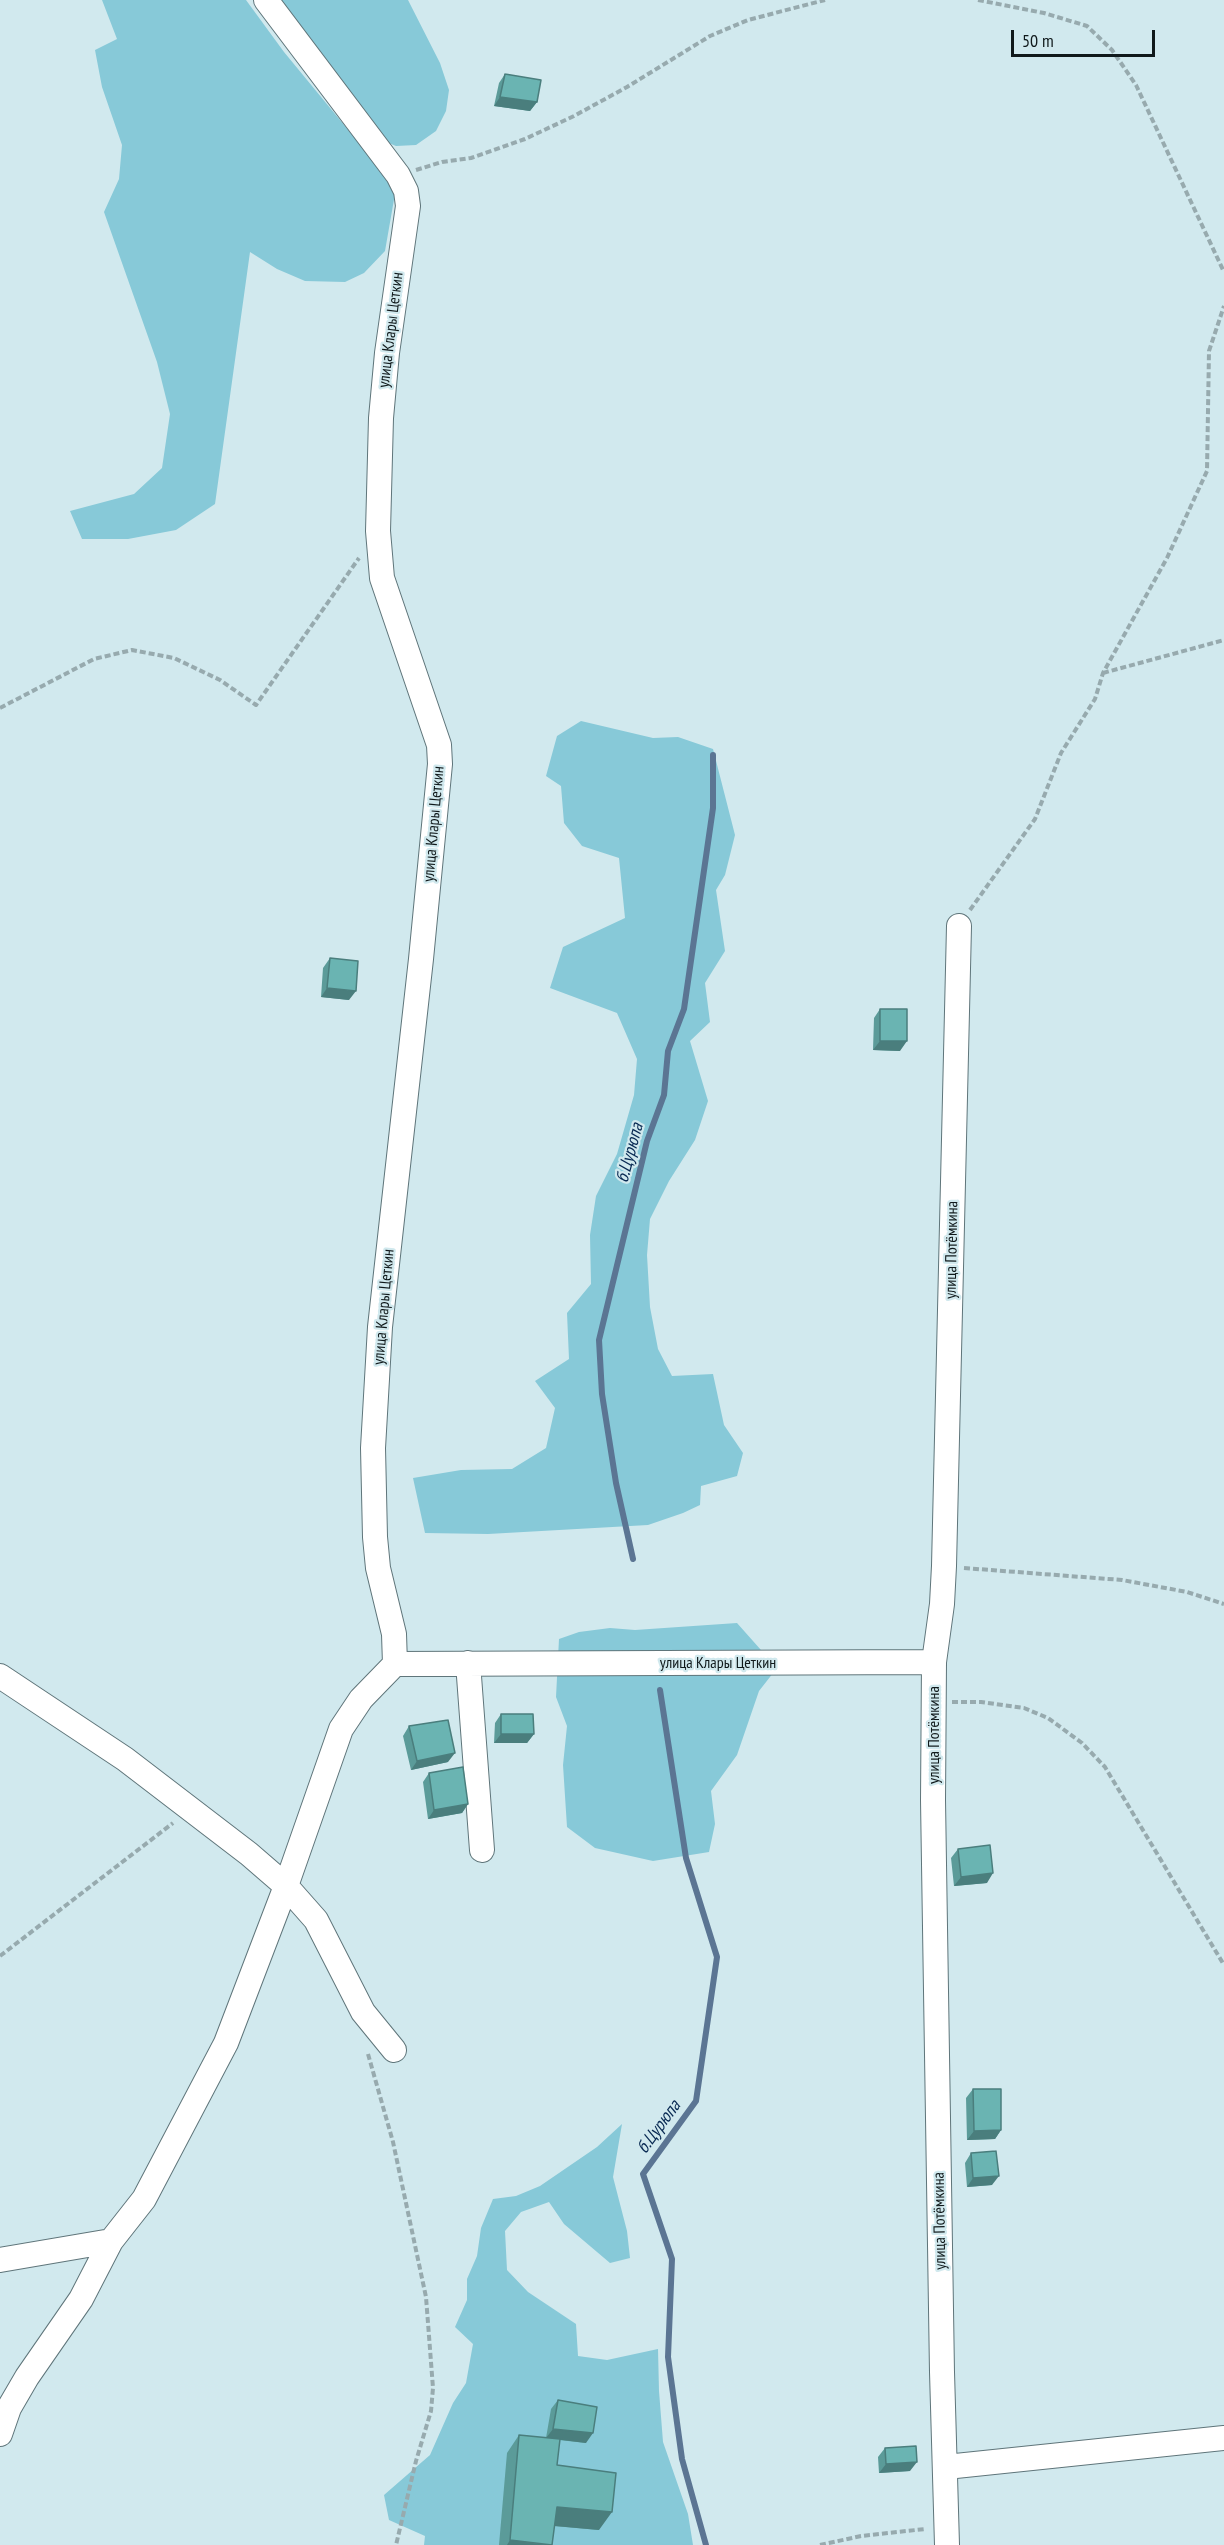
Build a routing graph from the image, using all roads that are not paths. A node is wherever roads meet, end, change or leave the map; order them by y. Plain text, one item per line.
1 (266, 0) edge
2 (959, 926) road end
3 (934, 1662) junction
4 (468, 1663) junction
5 (395, 1664) junction
6 (0, 1676) edge
7 (482, 1850) dead end
8 (286, 1886) junction
9 (394, 2050) dead end
10 (111, 2241) junction
11 (0, 2260) edge
12 (0, 2433) edge
13 (1224, 2438) edge
14 (946, 2468) junction
15 (947, 2536) edge

1 - 5 street, улица Клары Цеткин
2 - 3 street, улица Потёмкина
3 - 4 street, улица Клары Цеткин
3 - 14 street, улица Потёмкина
4 - 5 street, улица Клары Цеткин
4 - 7 street
5 - 8 street
6 - 8 street
8 - 9 street
8 - 10 street
10 - 11 street
10 - 12 street
13 - 14 street
14 - 15 street, улица Потёмкина

